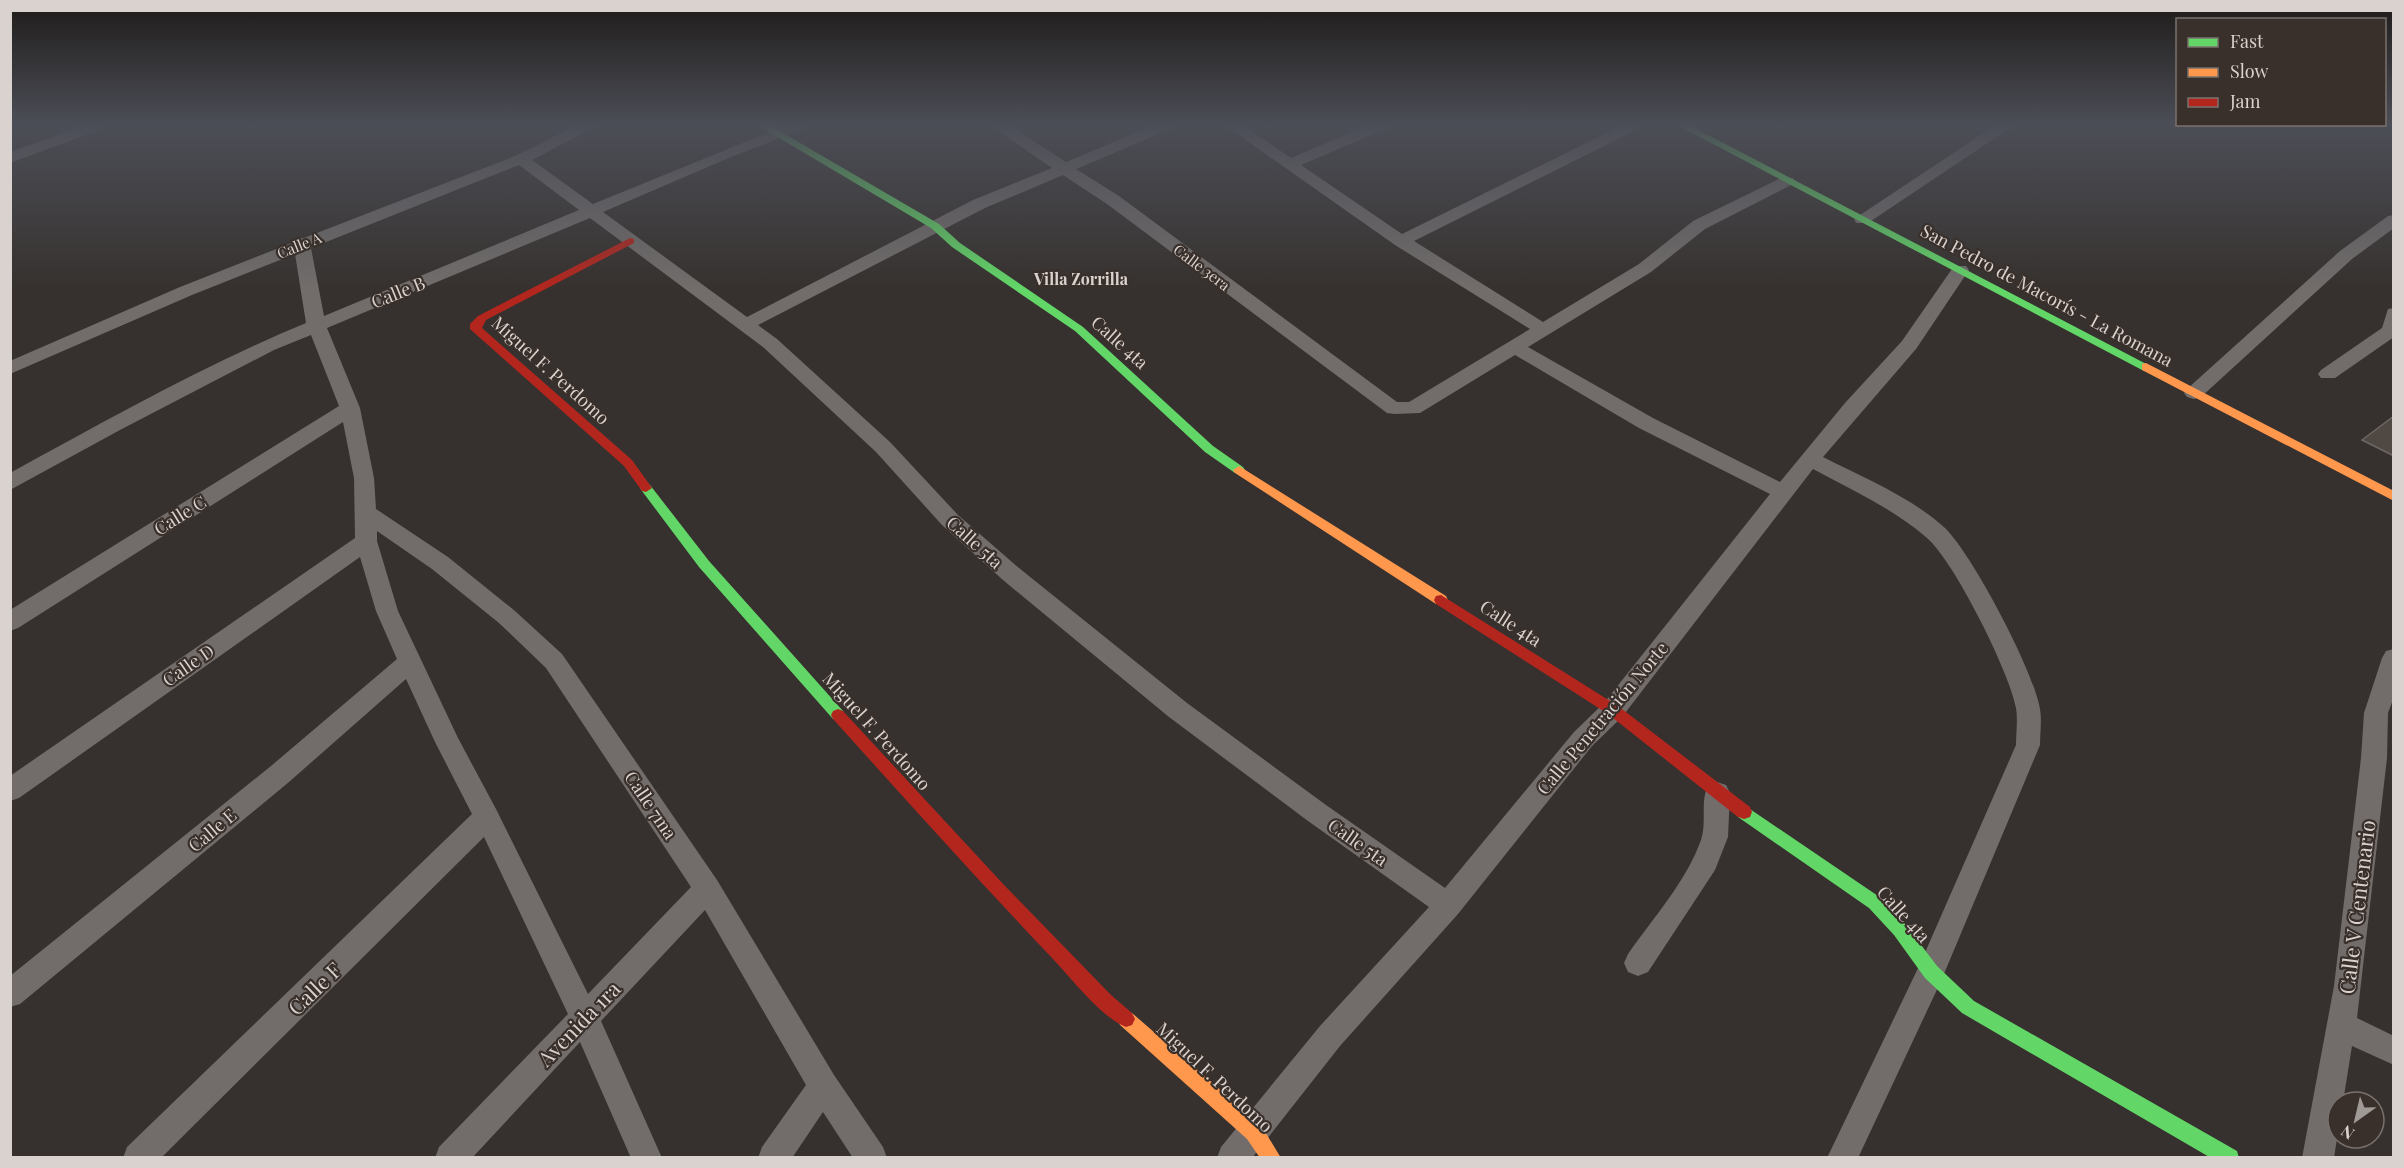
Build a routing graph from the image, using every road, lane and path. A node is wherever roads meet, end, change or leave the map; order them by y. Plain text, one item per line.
1 (465, 181) edge
2 (549, 181) edge
3 (660, 181) edge
4 (857, 181) edge
5 (1034, 181) edge
6 (1083, 181) edge
7 (1313, 181) edge
8 (1523, 181) edge
9 (1787, 181) joint
10 (1921, 181) edge
11 (590, 212) junction
12 (1862, 219) junction
13 (2394, 220) edge
14 (935, 226) junction
15 (630, 241) junction
16 (1401, 241) junction
17 (302, 243) junction
18 (1960, 270) junction
19 (2394, 313) edge
20 (316, 325) junction
21 (745, 325) junction
22 (1542, 329) junction
23 (1514, 346) junction
24 (10, 368) edge
25 (2328, 374) dead end
26 (2194, 393) junction
27 (350, 408) junction
28 (1811, 459) junction
29 (10, 483) edge
30 (1783, 492) junction
31 (2394, 497) edge
32 (364, 512) junction
33 (366, 541) junction
34 (10, 622) edge
35 (2394, 658) edge
36 (410, 662) junction
37 (1613, 710) junction
38 (10, 790) edge
39 (1717, 793) junction
40 (487, 817) junction
41 (707, 889) junction
42 (1448, 905) junction
43 (1638, 963) dead end
44 (1931, 972) junction
45 (10, 994) edge
46 (584, 1017) junction
47 (2340, 1025) junction
48 (2394, 1051) edge
49 (824, 1086) junction
50 (1254, 1132) junction
51 (138, 1158) edge
52 (450, 1158) edge
53 (647, 1158) edge
54 (772, 1158) edge
55 (872, 1158) edge
56 (1232, 1158) edge
57 (1272, 1158) edge
58 (1842, 1158) edge
59 (2230, 1158) edge
60 (2318, 1158) edge

1 - 17 street, Calle A
2 - 11 street, Calle 5ta
3 - 11 street, Calle B
4 - 14 street, Calle 4ta
5 - 14 street
6 - 23 street, Calle 3era
7 - 16 street
8 - 16 street
9 - 12 street, San Pedro de Macorís - La Romana
9 - 22 street
10 - 12 street
11 - 15 street, Calle 5ta
11 - 20 street, Calle B
12 - 18 street, San Pedro de Macorís - La Romana
13 - 26 street
14 - 21 street
14 - 37 street, Calle 4ta
15 - 21 street, Calle 5ta
15 - 50 street, Miguel F. Perdomo
16 - 22 street
17 - 20 street
17 - 24 street, Calle A
18 - 26 street, San Pedro de Macorís - La Romana
18 - 28 street, Calle Penetración Norte
19 - 25 street
20 - 27 street
20 - 29 street, Calle B
21 - 42 street, Calle 5ta
22 - 23 street
23 - 30 street
26 - 31 street, San Pedro de Macorís - La Romana
27 - 32 street
27 - 34 street, Calle C
28 - 30 street, Calle Penetración Norte
28 - 44 street
30 - 37 street, Calle Penetración Norte
32 - 33 street
32 - 41 street, Calle 7ma
33 - 36 street
33 - 38 street, Calle D
35 - 47 street, Calle V Centenario
36 - 40 street
36 - 45 street, Calle E
37 - 39 street, Calle 4ta
37 - 42 street, Calle Penetración Norte
39 - 43 street
39 - 44 street, Calle 4ta
40 - 46 street
40 - 51 street, Calle F
41 - 46 street, Avenida 1ra
41 - 49 street, Calle 7ma
42 - 50 street, Calle Penetración Norte
44 - 58 street
44 - 59 street, Calle 4ta
46 - 52 street, Avenida 1ra
46 - 53 street
47 - 48 street
47 - 60 street, Calle V Centenario
49 - 54 street
49 - 55 street, Calle 7ma
50 - 56 street, Calle Penetración Norte
50 - 57 street, Miguel F. Perdomo

